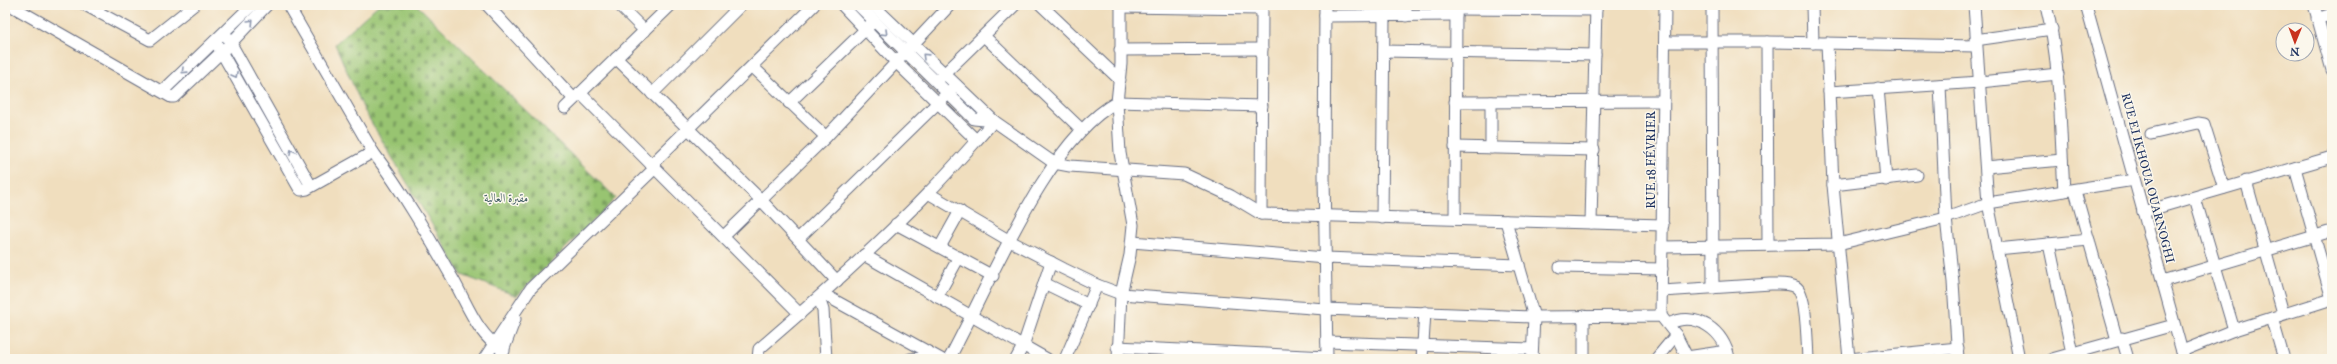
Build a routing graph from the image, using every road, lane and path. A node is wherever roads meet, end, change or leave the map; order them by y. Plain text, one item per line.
1 (10, 5) edge
2 (85, 5) edge
3 (194, 5) edge
4 (252, 5) edge
5 (267, 5) edge
6 (288, 5) edge
7 (487, 5) edge
8 (620, 5) edge
9 (671, 5) edge
10 (741, 5) edge
11 (814, 5) edge
12 (842, 5) edge
13 (859, 5) edge
14 (873, 5) edge
15 (950, 5) edge
16 (1015, 5) edge
17 (1041, 5) edge
18 (1665, 5) edge
19 (1712, 5) edge
20 (1812, 5) edge
21 (1974, 5) edge
22 (2046, 5) edge
23 (2086, 5) edge
24 (2314, 5) edge
25 (1121, 6) edge
26 (1262, 7) edge
27 (1596, 8) edge
28 (26, 9) edge
29 (101, 9) edge
30 (1325, 10) edge
31 (1406, 10) edge
32 (1456, 10) edge
33 (2332, 14) edge
34 (1384, 16) junction
35 (2317, 19) junction
36 (870, 25) junction
37 (2052, 29) junction
38 (645, 31) junction
39 (225, 33) junction
40 (984, 36) junction
41 (1714, 41) junction
42 (216, 42) junction
43 (1665, 42) junction
44 (1767, 42) junction
45 (231, 43) junction
46 (1813, 43) junction
47 (1827, 43) junction
48 (1975, 43) junction
49 (909, 47) junction
50 (1262, 49) junction
51 (1120, 50) junction
52 (222, 51) junction
53 (1384, 51) junction
54 (1455, 53) junction
55 (1595, 55) junction
56 (616, 58) junction
57 (897, 63) junction
58 (753, 67) junction
59 (2332, 70) edge
60 (944, 74) junction
61 (2058, 74) junction
62 (1120, 80) junction
63 (936, 82) junction
64 (1980, 82) junction
65 (1940, 84) junction
66 (956, 85) junction
67 (1878, 88) junction
68 (161, 90) junction
69 (1830, 92) junction
70 (652, 94) junction
71 (947, 94) junction
72 (577, 96) junction
73 (1664, 101) junction
74 (1117, 102) junction
75 (1455, 102) junction
76 (1491, 102) junction
77 (1594, 102) junction
78 (789, 103) junction
79 (938, 103) junction
80 (1262, 106) junction
81 (565, 108) dead end
82 (994, 121) junction
83 (688, 129) junction
84 (1082, 130) junction
85 (2151, 134) dead end
86 (826, 137) junction
87 (976, 140) junction
88 (1455, 147) junction
89 (1491, 148) junction
90 (1594, 150) junction
91 (373, 152) junction
92 (2332, 158) edge
93 (2062, 160) junction
94 (1054, 163) junction
95 (653, 167) junction
96 (1986, 167) junction
97 (2295, 168) junction
98 (1123, 170) junction
99 (1917, 175) dead end
100 (1886, 180) junction
101 (2134, 180) junction
102 (2246, 181) junction
103 (1833, 185) junction
104 (311, 186) junction
105 (2224, 188) junction
106 (2069, 191) junction
107 (928, 193) junction
108 (2195, 198) junction
109 (761, 200) junction
110 (1988, 203) junction
111 (960, 211) junction
112 (2143, 212) junction
113 (1261, 214) junction
114 (1325, 216) junction
115 (1382, 218) junction
116 (1946, 218) junction
117 (1455, 220) junction
118 (1506, 221) junction
119 (1592, 223) junction
120 (896, 224) junction
121 (1663, 225) junction
122 (2332, 231) edge
123 (724, 236) junction
124 (2314, 236) junction
125 (798, 240) junction
126 (2089, 240) junction
127 (1010, 241) junction
128 (1132, 242) junction
129 (1838, 244) junction
130 (2049, 244) junction
131 (1768, 245) junction
132 (940, 247) junction
133 (1663, 247) junction
134 (1712, 247) junction
135 (1997, 249) junction
136 (2266, 252) junction
137 (864, 255) junction
138 (959, 257) junction
139 (1325, 258) junction
140 (1051, 262) junction
141 (1519, 265) junction
142 (1560, 267) dead end
143 (2215, 267) junction
144 (1662, 269) junction
145 (993, 276) junction
146 (837, 281) junction
147 (2162, 281) junction
148 (1044, 283) junction
149 (1097, 285) junction
150 (1712, 288) junction
151 (1662, 291) junction
152 (1121, 294) junction
153 (821, 296) junction
154 (2332, 296) edge
155 (937, 297) junction
156 (1089, 305) junction
157 (520, 307) junction
158 (1325, 309) junction
159 (1425, 312) junction
160 (2283, 313) junction
161 (800, 314) junction
162 (1584, 316) junction
163 (1661, 316) junction
164 (1534, 317) junction
165 (972, 318) junction
166 (2272, 318) junction
167 (1669, 324) junction
168 (2174, 325) junction
169 (2234, 330) junction
170 (1676, 335) junction
171 (2120, 339) junction
172 (1327, 342) junction
173 (492, 344) junction
174 (1023, 346) junction
175 (1117, 347) junction
176 (1423, 347) junction
177 (1532, 354) edge
178 (1958, 354) edge
179 (502, 355) edge
180 (1728, 355) edge
181 (2183, 355) edge
182 (925, 356) edge
183 (2067, 356) edge
184 (1327, 358) edge
185 (1687, 358) edge
186 (484, 359) edge
187 (758, 359) edge
188 (826, 359) edge
189 (910, 359) edge
190 (941, 359) edge
191 (950, 359) edge
192 (1016, 359) edge
193 (1047, 359) edge
194 (1065, 359) edge
195 (1118, 359) edge
196 (1422, 359) edge
197 (1584, 359) edge
198 (1656, 359) edge
199 (1808, 359) edge
200 (1849, 359) edge
201 (2020, 359) edge
202 (2052, 359) edge
203 (2128, 359) edge
204 (2284, 359) edge

1 - 28 street
2 - 29 street
3 - 29 street
4 - 39 street
45 -> 5 street
6 - 91 street
7 - 72 street
8 - 38 street
9 - 38 street
10 - 70 street
11 - 58 street
12 - 36 street
13 - 36 street
14 - 49 street
15 - 49 street
16 - 40 street
17 - 62 street
18 - 43 street, RUE 18 FÉVRIER
19 - 41 street
20 - 46 street
21 - 48 street
22 - 37 street
23 - 101 street, RUE EI IKHOUA OUARNOGHI
24 - 35 street
25 - 26 street
25 - 51 street
26 - 50 street
27 - 32 street
27 - 55 street
28 - 68 street
30 - 34 street
30 - 114 street
31 - 32 street
31 - 34 street
32 - 54 street
33 - 35 street
34 - 53 street
35 - 59 street
36 -> 49 street
36 - 57 street
36 - 78 street
37 - 48 street
37 - 61 street
38 - 56 street
39 - 42 street
39 - 45 street
40 - 60 street
40 - 84 street
41 - 43 street
41 - 44 street
41 - 134 street
42 - 52 street
42 -> 68 street
43 - 73 street, RUE 18 FÉVRIER
44 - 46 street
44 - 131 street
45 - 52 street
104 -> 45 street
46 - 47 street
47 - 48 street
47 - 69 street
48 - 64 street
49 - 57 street
60 -> 49 street
49 - 63 street
50 - 51 street
50 - 80 street
51 - 62 street
52 - 68 street
52 -> 104 street
53 - 54 street
53 - 115 street
54 - 55 street
54 - 75 street
55 - 77 street
56 - 70 street
56 - 72 street
57 - 79 street
57 - 86 street
58 - 78 street
58 - 83 street
60 - 63 street
60 - 66 street
61 - 64 street
61 - 93 street
62 - 74 street
63 - 71 street
64 - 65 street
64 - 96 street
65 - 67 street
65 - 116 street
66 - 71 street
66 - 82 street
67 - 69 street
67 - 100 street
69 - 103 street
70 - 83 street
71 - 79 street
71 - 82 street
72 - 81 street
72 - 95 street
73 - 77 street
73 - 121 street, RUE 18 FÉVRIER
74 - 80 street
74 - 84 street
74 - 98 street
75 - 76 street
75 - 88 street
76 - 77 street
76 - 89 street
77 - 90 street
78 - 86 street
79 - 87 street
79 - 125 street
80 - 113 street
82 - 87 street
82 - 94 street
83 - 95 street
83 - 109 street
84 - 94 street
85 - 105 street
86 - 109 street
87 - 107 street
88 - 89 street
88 - 117 street
89 - 90 street
90 - 119 street
91 - 104 street
91 - 173 street
92 - 97 street
93 - 96 street
93 - 106 street
94 - 98 street
94 - 127 street
95 - 123 street
95 - 157 street
96 - 110 street
97 - 102 street
97 - 124 street
98 - 113 street
98 - 128 street
99 - 100 street
100 - 103 street
101 - 106 street
101 - 112 street, RUE EI IKHOUA OUARNOGHI
102 - 105 street
102 - 136 street
103 - 129 street
105 - 108 street
106 - 110 street
106 - 126 street
107 - 111 street
107 - 120 street
108 - 112 street
108 - 143 street
109 - 123 street
109 - 125 street
110 - 116 street
110 - 135 street
111 - 127 street
111 - 132 street
112 - 147 street, RUE EI IKHOUA OUARNOGHI
113 - 114 street
114 - 115 street
114 - 139 street
115 - 117 street
116 - 129 street
116 - 178 street
117 - 118 street
118 - 119 street
118 - 141 street
119 - 121 street
120 - 132 street
120 - 137 street
121 - 133 street, RUE 18 FÉVRIER
122 - 124 street
123 - 161 street
124 - 136 street
124 - 154 street
125 - 146 street
126 - 130 street
126 - 171 street
127 - 140 street
127 - 145 street
128 - 139 street
128 - 152 street
129 - 131 street
129 - 200 street
130 - 135 street
130 - 183 street
131 - 134 street
132 - 138 street
133 - 134 street
133 - 144 street, RUE 18 FÉVRIER
134 - 150 street
135 - 201 street
136 - 143 street
136 - 160 street
137 - 146 street
137 - 155 street
138 - 145 street
138 - 155 street
139 - 141 street
139 - 158 street
140 - 148 street
140 - 149 street
141 - 164 street
142 - 144 street
143 - 147 street
143 - 169 street
144 - 151 street, RUE 18 FÉVRIER
145 - 165 street
146 - 153 street
147 - 168 street, RUE EI IKHOUA OUARNOGHI
148 - 156 street
148 - 174 street
149 - 152 street
149 - 156 street
150 - 151 street
150 - 199 street
151 - 163 street, RUE 18 FÉVRIER
152 - 158 street
152 - 175 street
153 - 161 street
153 - 182 street
153 - 188 street
154 - 160 street
155 - 165 street
156 - 194 street
157 - 173 street
157 - 179 street
158 - 159 street
158 - 172 street
159 - 164 street
159 - 176 street
160 - 166 street
161 - 187 street
162 - 163 street
162 - 164 street
162 - 197 street
163 - 167 street
164 - 177 street
165 - 174 street
165 - 191 street
166 - 169 street
166 - 204 street
167 - 170 street
167 - 180 street
168 - 171 street
168 - 181 street, RUE EI IKHOUA OUARNOGHI
169 - 181 street
170 - 185 street
170 - 198 street
171 - 183 street
171 - 203 street
172 - 176 street
172 - 184 street
173 - 179 street
173 - 186 street
174 - 192 street
174 - 193 street
175 - 184 street
175 - 195 street
176 - 177 street
176 - 196 street
178 - 200 street
180 - 185 street
182 - 189 street
182 - 190 street
183 - 202 street

